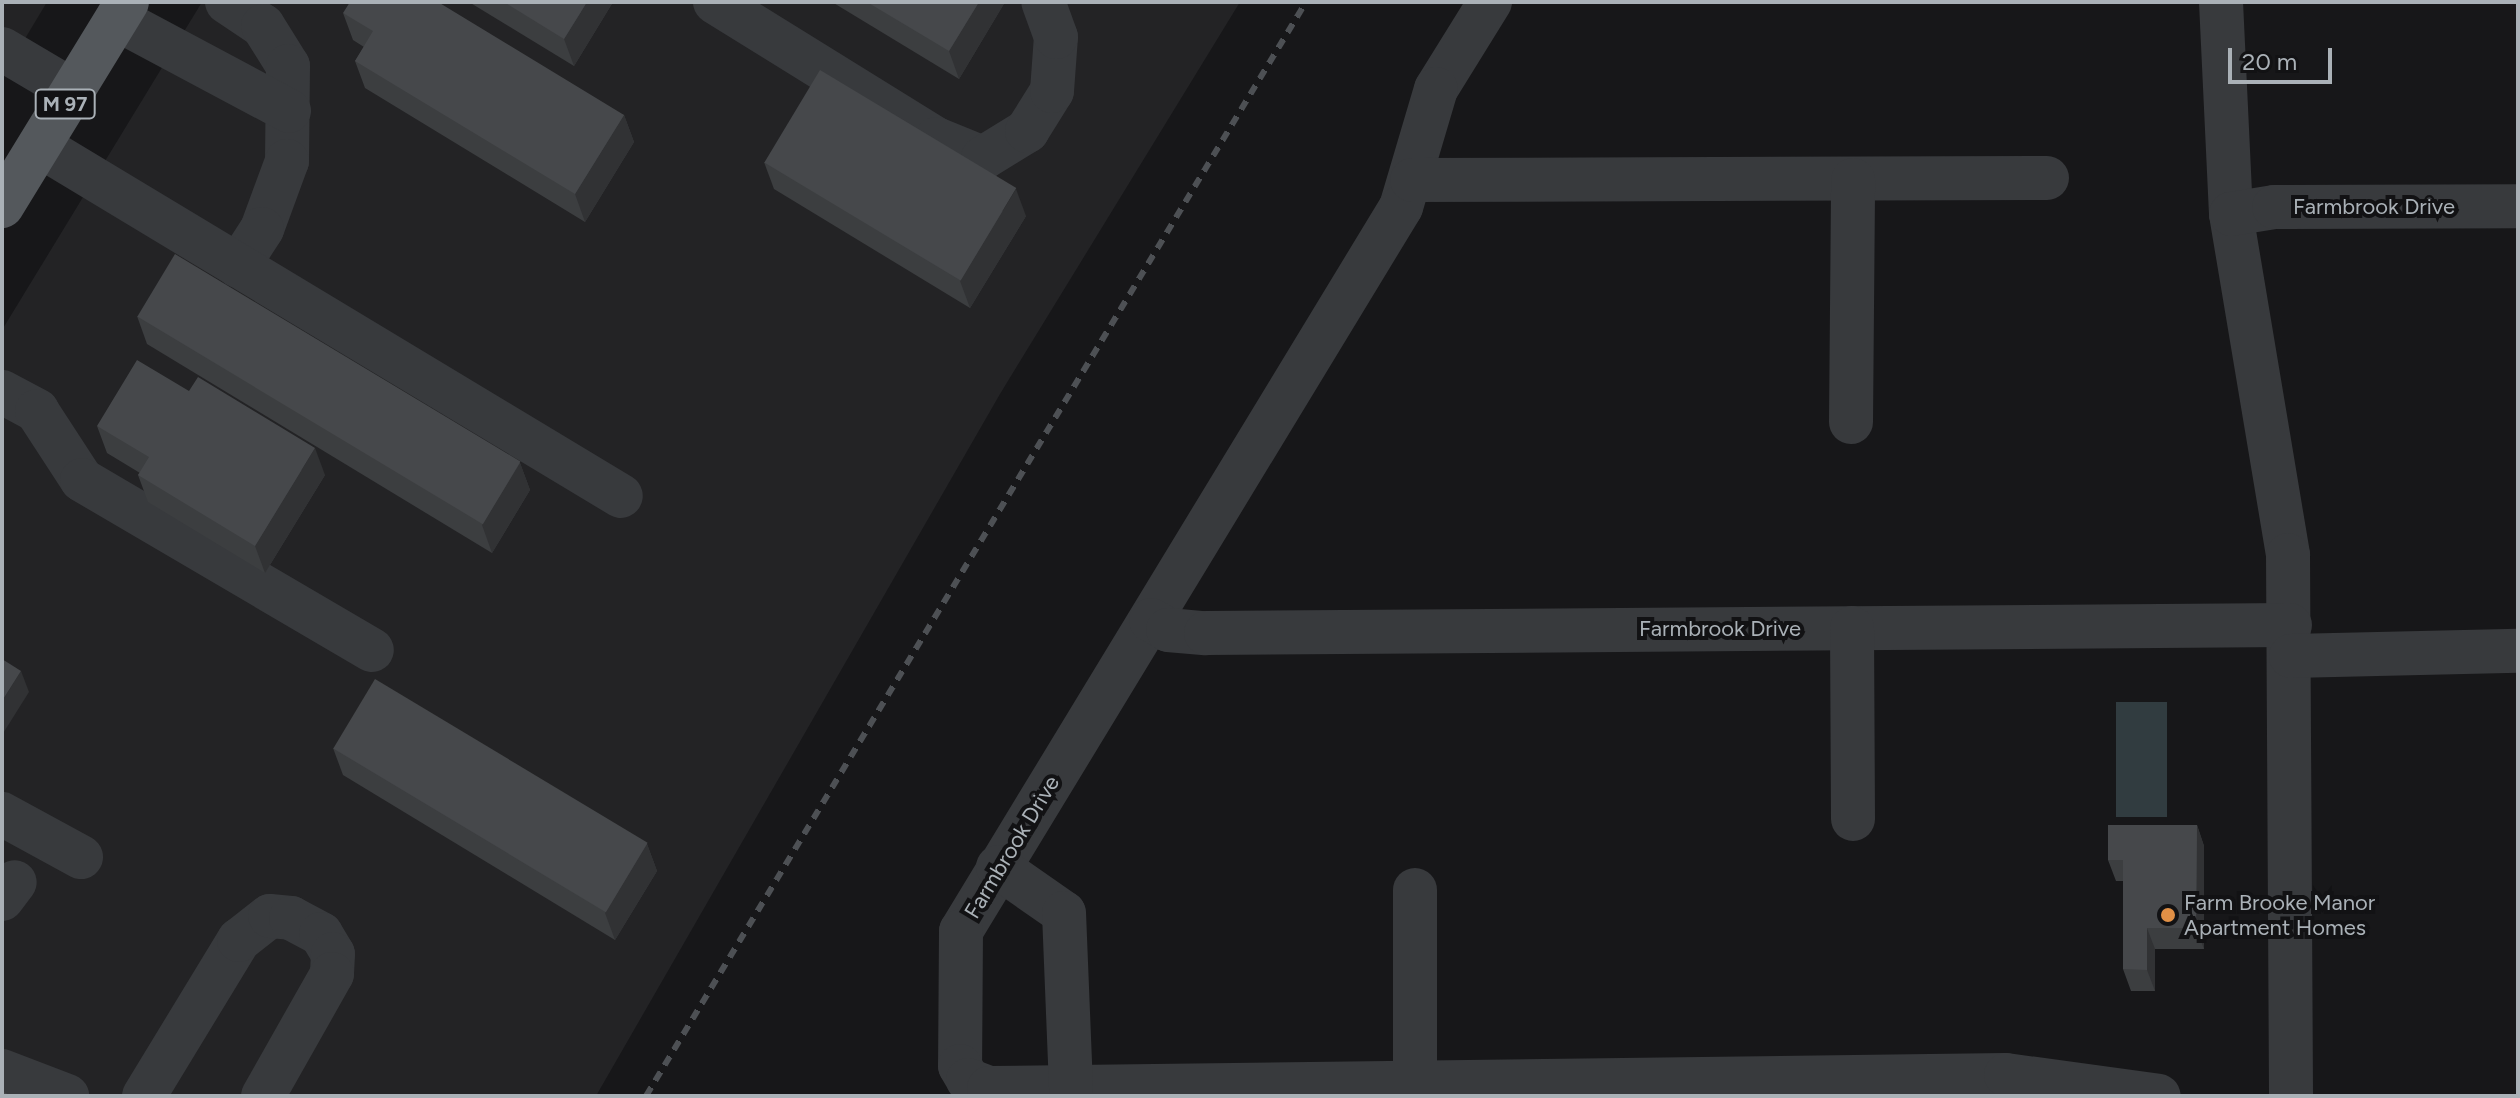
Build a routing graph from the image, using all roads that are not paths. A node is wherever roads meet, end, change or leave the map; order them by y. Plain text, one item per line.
1 (227, 2) edge
2 (715, 2) edge
3 (1043, 2) edge
4 (1490, 2) edge
5 (2221, 2) edge
6 (122, 11) edge
7 (2, 49) edge
8 (73, 91) junction
9 (289, 111) junction
10 (40, 146) junction
11 (2047, 178) dead end
12 (1412, 180) junction
13 (1853, 180) junction
14 (3, 203) edge
15 (2518, 206) edge
16 (2231, 214) junction
17 (238, 266) junction
18 (2, 392) edge
19 (1851, 422) dead end
20 (621, 496) dead end
21 (1151, 620) junction
22 (1852, 628) junction
23 (2291, 641) junction
24 (372, 650) dead end
25 (2518, 651) edge
26 (2, 814) edge
27 (1853, 819) dead end
28 (81, 857) dead end
29 (998, 867) junction
30 (1415, 890) dead end
31 (2291, 1053) junction
32 (2, 1071) edge
33 (2006, 1086) edge
34 (1071, 1087) junction
35 (1415, 1089) edge
36 (67, 1096) edge
37 (144, 1096) edge
38 (263, 1096) edge
39 (2159, 1096) edge
40 (2291, 1096) edge
41 (2316, 1096) edge

1 - 9 street
2 - 3 street
4 - 12 street, Farmbrook Drive
5 - 16 street
6 - 8 main road, M 97
6 - 9 street
7 - 8 street
8 - 10 main road, M 97
9 - 17 street
10 - 14 main road, M 97
10 - 17 street
11 - 13 street
12 - 13 street
12 - 21 street, Farmbrook Drive
13 - 19 street
15 - 16 street, Farmbrook Drive
16 - 23 street
17 - 20 street
18 - 24 street
21 - 22 street, Farmbrook Drive
21 - 29 street, Farmbrook Drive
22 - 23 street, Farmbrook Drive
22 - 27 street
23 - 25 street, Farmbrook Drive
23 - 31 street
26 - 28 street
29 - 34 street
29 - 34 street, Farmbrook Drive
30 - 35 street
31 - 40 street
31 - 41 street
32 - 36 street
33 - 35 street, Farmbrook Drive
33 - 39 street, Farmbrook Drive
34 - 35 street, Farmbrook Drive
37 - 38 street

